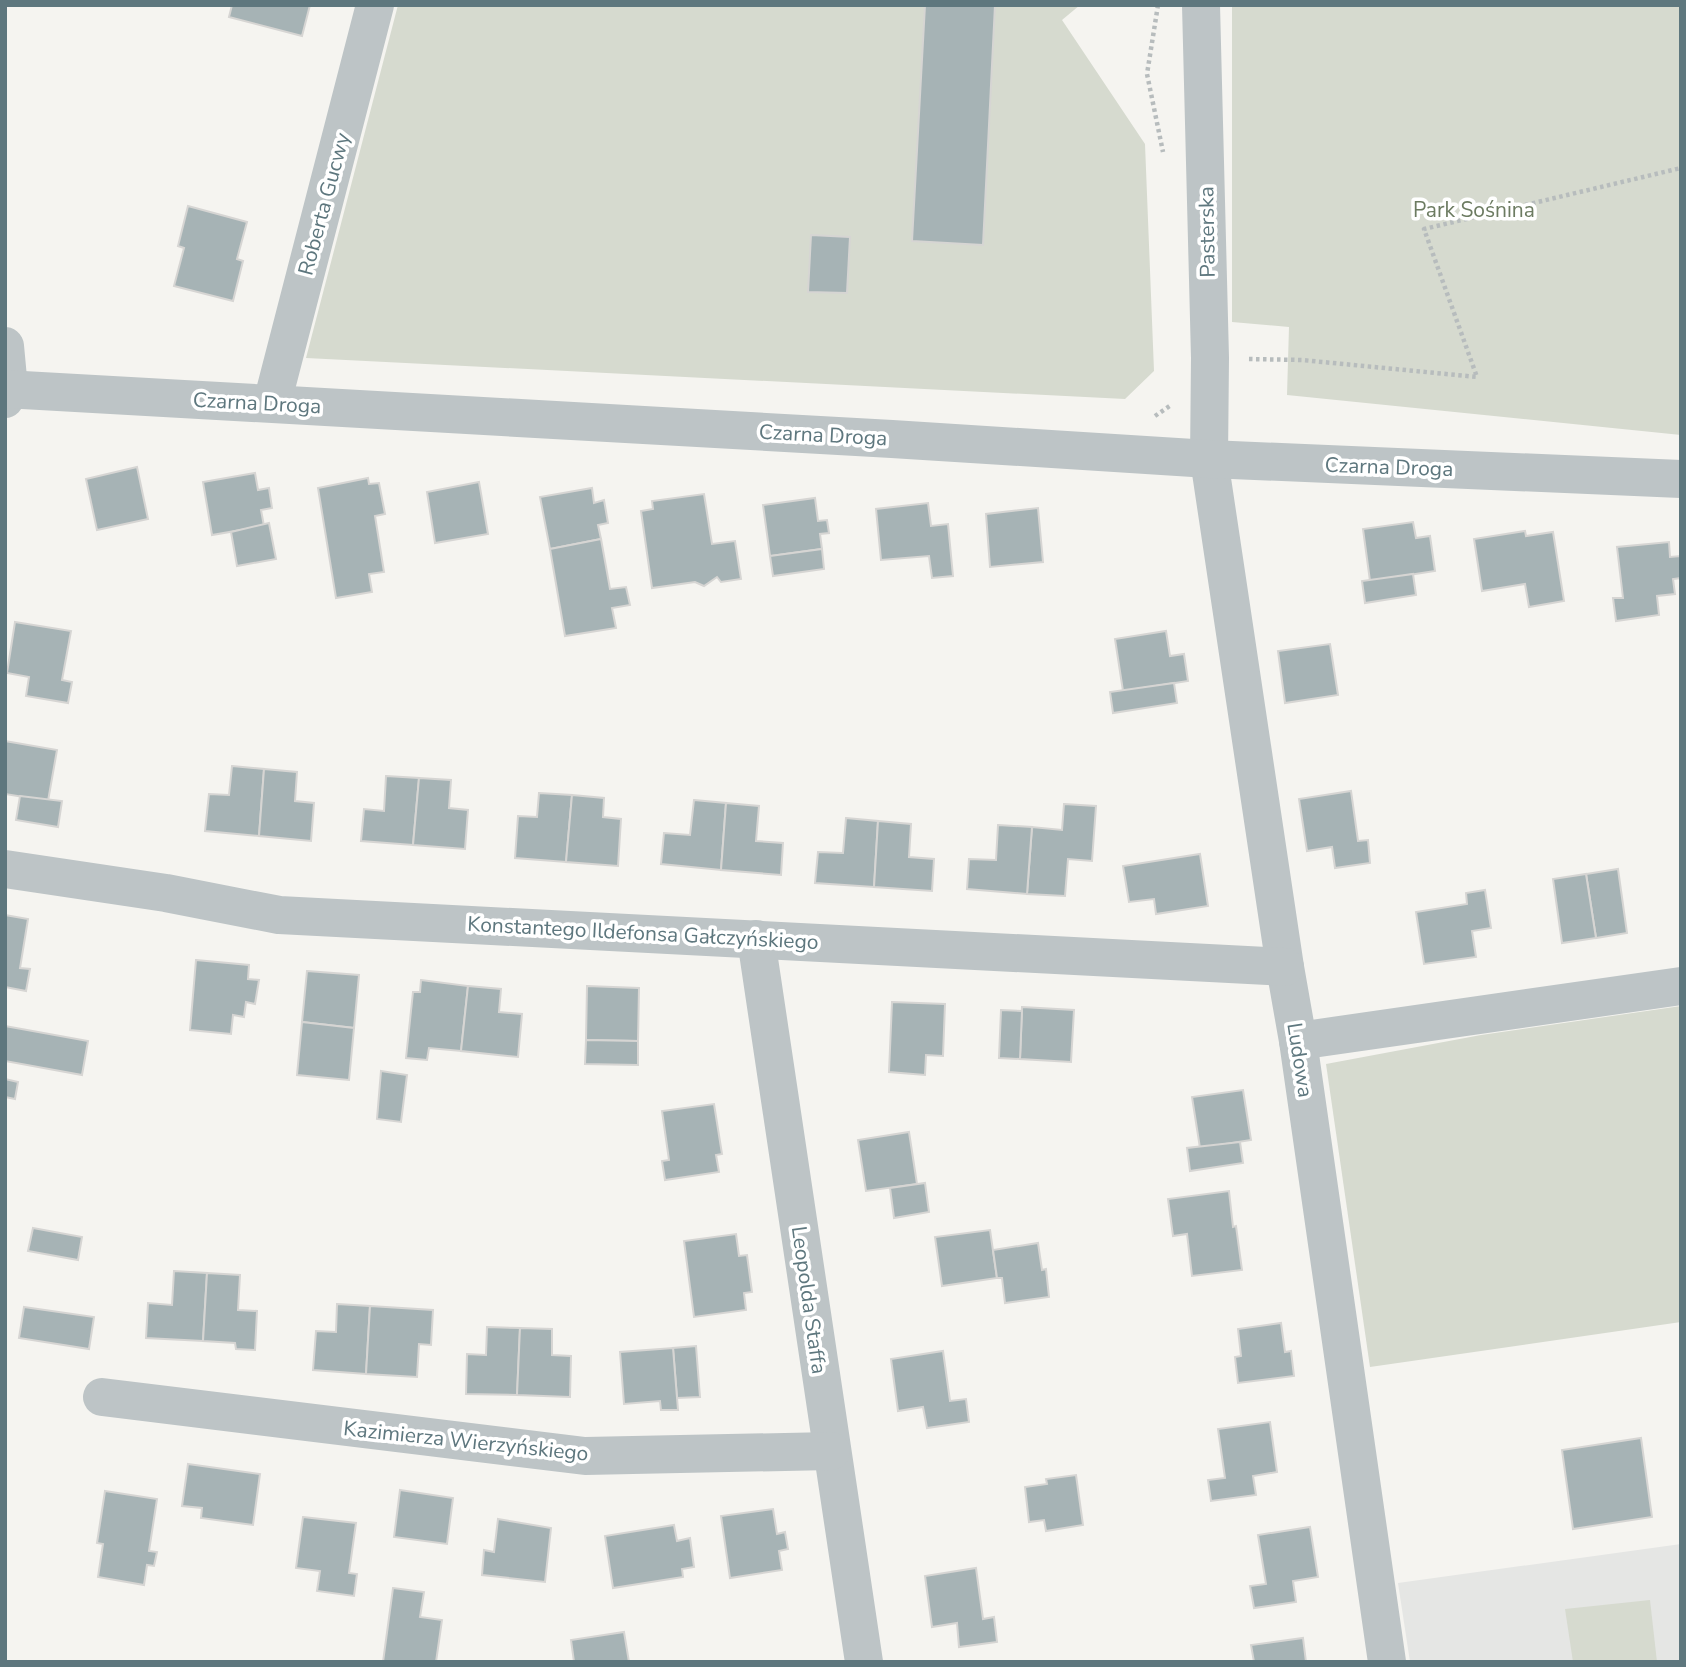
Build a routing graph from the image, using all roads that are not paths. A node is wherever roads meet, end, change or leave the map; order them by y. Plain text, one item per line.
1 (375, 5) edge
2 (1202, 5) edge
3 (5, 346) edge
4 (6, 393) edge
5 (272, 403) junction
6 (1209, 459) junction
7 (1681, 479) edge
8 (5, 869) edge
9 (756, 939) junction
10 (1284, 967) junction
11 (1681, 986) edge
12 (1298, 1041) junction
13 (102, 1397) dead end
14 (831, 1451) junction
15 (864, 1662) edge
16 (1387, 1662) edge

1 - 5 street, Roberta Gucwy
2 - 6 street, Pasterska
3 - 4 street, Czarna Droga
4 - 5 street, Czarna Droga
5 - 6 street, Czarna Droga
6 - 7 street, Czarna Droga
6 - 10 street, Ludowa
8 - 9 street, Konstantego Ildefonsa Gałczyńskiego
9 - 10 street, Konstantego Ildefonsa Gałczyńskiego
9 - 14 street, Leopolda Staffa
10 - 12 street, Ludowa
11 - 12 street
12 - 16 street, Ludowa
13 - 14 street, Kazimierza Wierzyńskiego
14 - 15 street, Leopolda Staffa

